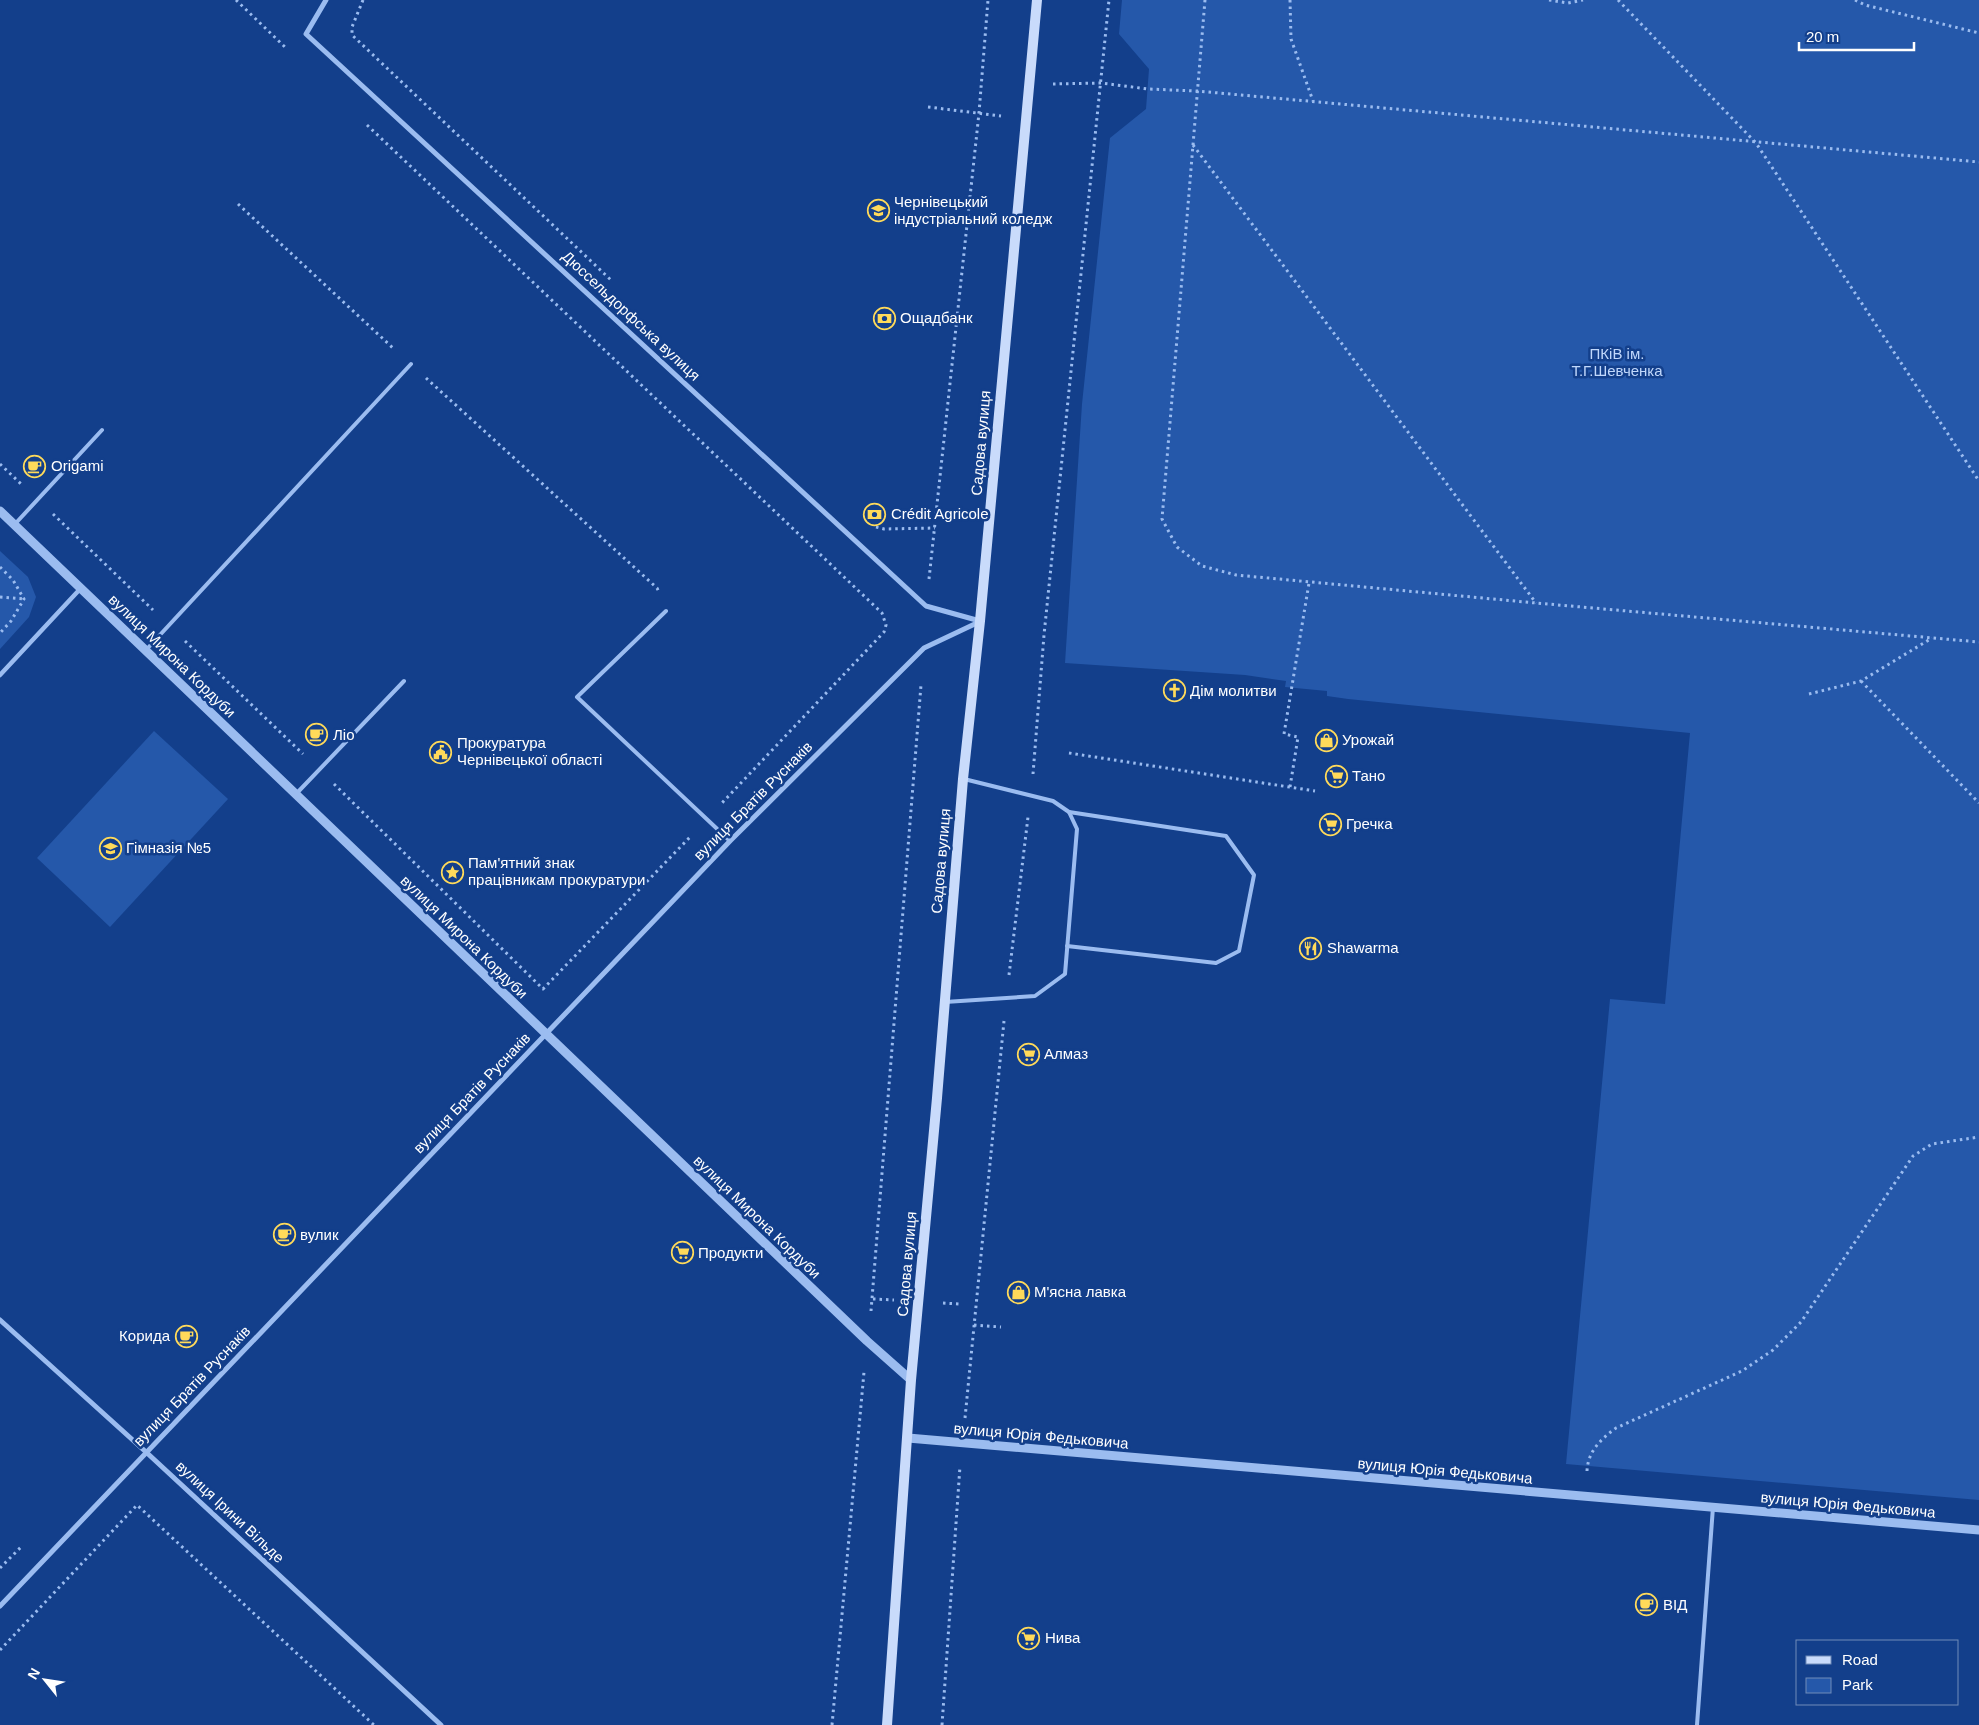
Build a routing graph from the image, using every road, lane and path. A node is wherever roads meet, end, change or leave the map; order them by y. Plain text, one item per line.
1 (236, 0) edge
2 (326, 0) edge
3 (362, 0) edge
4 (988, 0) edge
5 (1037, 0) edge
6 (1109, 0) edge
7 (1205, 0) edge
8 (1290, 0) edge
9 (1549, 0) edge
10 (1583, 0) edge
11 (1618, 0) edge
12 (1855, 0) edge
13 (1979, 33) edge
14 (287, 48) dead end
15 (1100, 83) junction
16 (1029, 84) junction
17 (1197, 91) junction
18 (1313, 101) junction
19 (928, 107) dead end
20 (979, 114) junction
21 (1026, 119) junction
22 (366, 124) dead end
23 (1756, 142) junction
24 (1192, 144) junction
25 (1979, 162) edge
26 (238, 204) dead end
27 (619, 288) dead end
28 (411, 364) junction
29 (102, 430) dead end
30 (0, 464) edge
31 (1979, 481) edge
32 (38, 500) junction
33 (0, 511) edge
34 (14, 524) junction
35 (873, 526) dead end
36 (935, 528) junction
37 (0, 567) edge
38 (1309, 582) junction
39 (81, 588) junction
40 (0, 597) edge
41 (24, 599) junction
42 (1536, 604) junction
43 (926, 606) junction
44 (666, 611) joint
45 (980, 621) junction
46 (169, 626) junction
47 (0, 633) edge
48 (1932, 638) junction
49 (1979, 642) edge
50 (924, 648) junction
51 (146, 650) junction
52 (0, 675) edge
53 (404, 681) dead end
54 (1861, 681) junction
55 (1809, 694) dead end
56 (1069, 753) dead end
57 (320, 770) junction
58 (963, 779) junction
59 (1290, 787) junction
60 (1315, 791) dead end
61 (296, 794) junction
62 (1031, 796) junction
63 (1979, 803) edge
64 (1070, 812) junction
65 (707, 819) junction
66 (730, 841) junction
67 (1067, 946) junction
68 (1006, 998) junction
69 (945, 1002) junction
70 (546, 1034) junction
71 (1979, 1137) edge
72 (0, 1320) edge
73 (974, 1325) junction
74 (1001, 1327) dead end
75 (867, 1341) junction
76 (912, 1380) junction
77 (908, 1438) junction
78 (962, 1443) junction
79 (146, 1452) junction
80 (1585, 1496) junction
81 (1712, 1507) junction
82 (1979, 1530) edge
83 (23, 1545) dead end
84 (0, 1568) edge
85 (0, 1606) edge
86 (0, 1650) edge
87 (374, 1725) edge
88 (441, 1725) edge
89 (832, 1725) edge
90 (887, 1725) edge
91 (942, 1725) edge
92 (1697, 1725) edge

1 - 14 path
2 - 43 street, Дюссельдорфська вулиця
3 - 27 path
4 - 20 path
5 - 16 main road, Садова вулиця
6 - 15 path
7 - 17 path
8 - 18 path
9 - 10 path
11 - 23 path
12 - 13 path
15 - 16 path
15 - 17 path
15 - 62 path
16 - 21 main road, Садова вулиця
17 - 18 path
17 - 24 path
18 - 23 path
19 - 20 path
20 - 21 path
20 - 36 path
21 - 45 main road, Садова вулиця
22 - 65 path
23 - 25 path
23 - 31 path
24 - 38 path
24 - 42 path
26 - 28 path
28 - 44 path
28 - 46 lane
29 - 32 lane
30 - 32 path
32 - 34 lane
32 - 46 path
33 - 34 street, вулиця Мирона Кордуби
34 - 39 street, вулиця Мирона Кордуби
35 - 36 path
36 - 43 path
37 - 41 path
38 - 42 path
38 - 59 path
39 - 51 street, вулиця Мирона Кордуби
39 - 52 street
40 - 41 path
41 - 47 path
42 - 48 path
43 - 45 street, Дюссельдорфська вулиця
44 - 65 lane
45 - 50 street, вулиця Братів Руснаків
45 - 58 main road, Садова вулиця
46 - 51 lane
46 - 57 path
48 - 49 path
48 - 54 path
50 - 66 street, вулиця Братів Руснаків
50 - 75 path
51 - 61 street, вулиця Мирона Кордуби
53 - 57 lane
54 - 55 path
54 - 63 path
56 - 59 path
57 - 61 lane
57 - 65 path
58 - 62 lane
58 - 69 main road, Садова вулиця
59 - 60 path
61 - 70 street, вулиця Мирона Кордуби
62 - 64 lane
62 - 68 path
64 - 67 lane
64 - 67 lane
65 - 66 lane
66 - 70 street, вулиця Братів Руснаків
67 - 68 lane
68 - 69 lane
68 - 73 path
69 - 76 main road, Садова вулиця
70 - 75 street, вулиця Мирона Кордуби
70 - 79 street, вулиця Братів Руснаків
71 - 80 path
72 - 79 street, вулиця Ірини Вільде
73 - 74 path
73 - 78 path
75 - 76 street, вулиця Мирона Кордуби
75 - 89 path
76 - 77 main road, Садова вулиця
77 - 78 street, вулиця Юрія Федьковича
77 - 90 main road, Садова вулиця
78 - 80 street, вулиця Юрія Федьковича
78 - 91 path
79 - 85 street, вулиця Братів Руснаків
79 - 88 street, вулиця Ірини Вільде
80 - 81 street, вулиця Юрія Федьковича
81 - 82 street, вулиця Юрія Федьковича
81 - 92 lane
83 - 84 path
86 - 87 path

